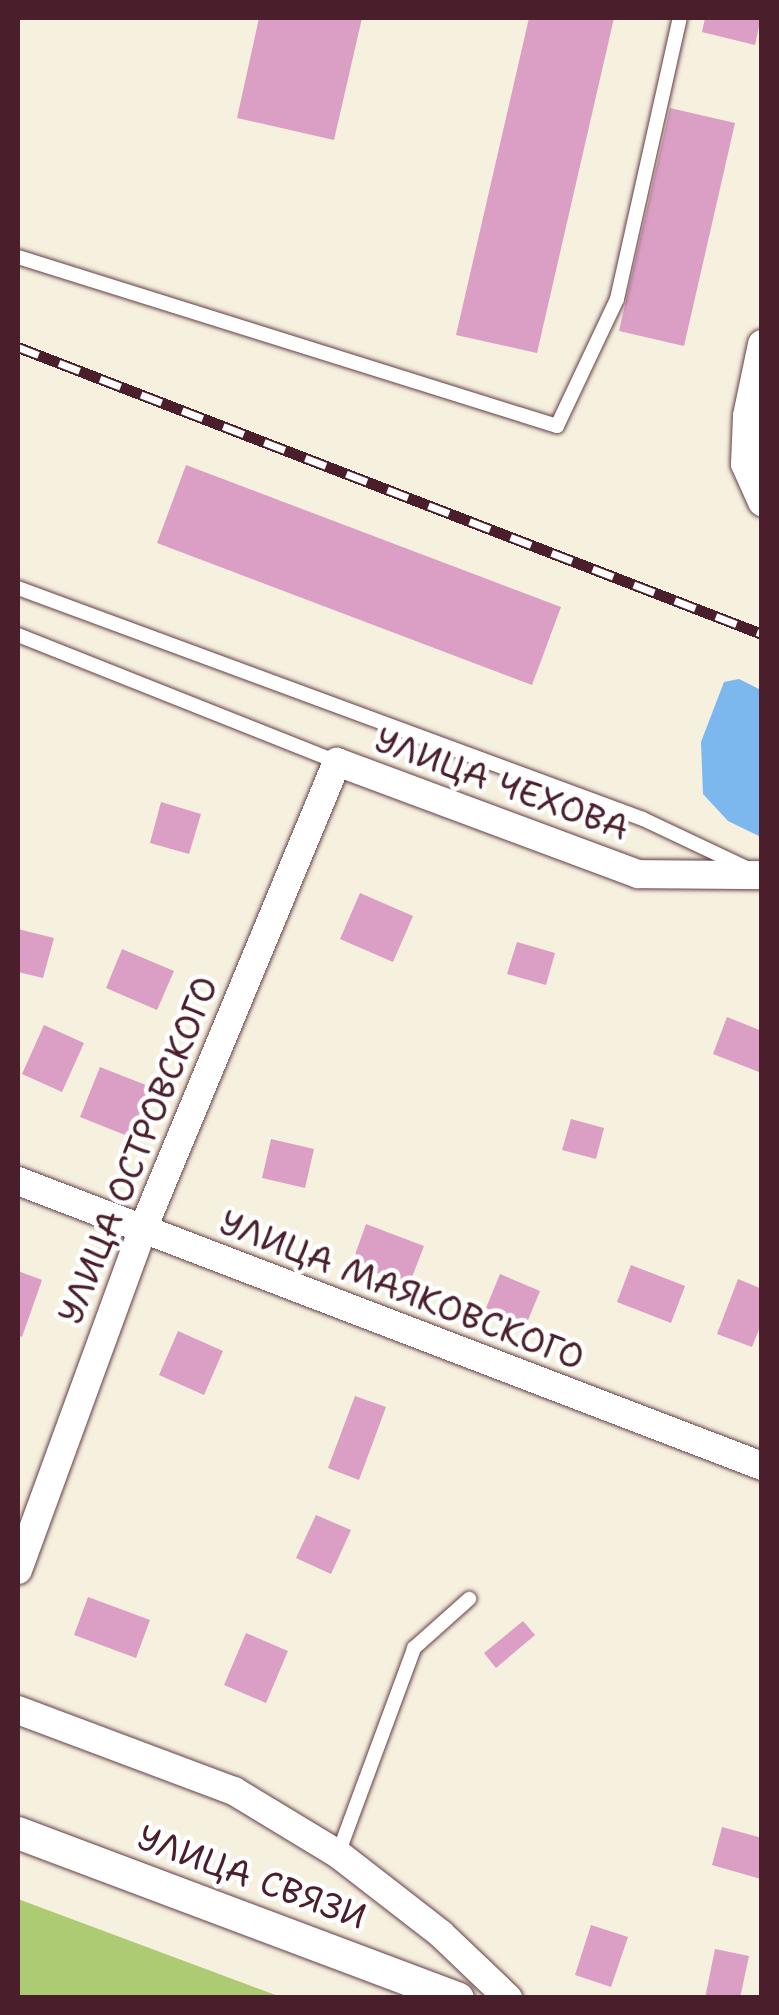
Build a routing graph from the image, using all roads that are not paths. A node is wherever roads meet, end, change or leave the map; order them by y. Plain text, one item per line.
1 (680, 18) edge
2 (18, 257) edge
3 (762, 344) edge
4 (762, 502) edge
5 (18, 588) edge
6 (18, 635) edge
7 (337, 762) junction
8 (758, 873) edge
9 (18, 1181) edge
10 (142, 1231) junction
11 (762, 1466) edge
12 (18, 1570) edge
13 (469, 1599) dead end
14 (18, 1710) edge
15 (18, 1833) edge
16 (338, 1854) junction
17 (458, 1998) edge
18 (508, 1998) edge

1 - 2 lane
3 - 4 street
5 - 8 lane
6 - 7 lane
7 - 8 street, УЛИЦА ЧЕХОВА
7 - 10 street, УЛИЦА ОСТРОВСКОГО
9 - 10 street, УЛИЦА МАЯКОВСКОГО
10 - 11 street, УЛИЦА МАЯКОВСКОГО
10 - 12 street, УЛИЦА ОСТРОВСКОГО
13 - 16 lane
14 - 16 street, УЛИЦА СВЯЗИ
15 - 17 street, УЛИЦА СВЯЗИ
16 - 18 street, УЛИЦА СВЯЗИ

